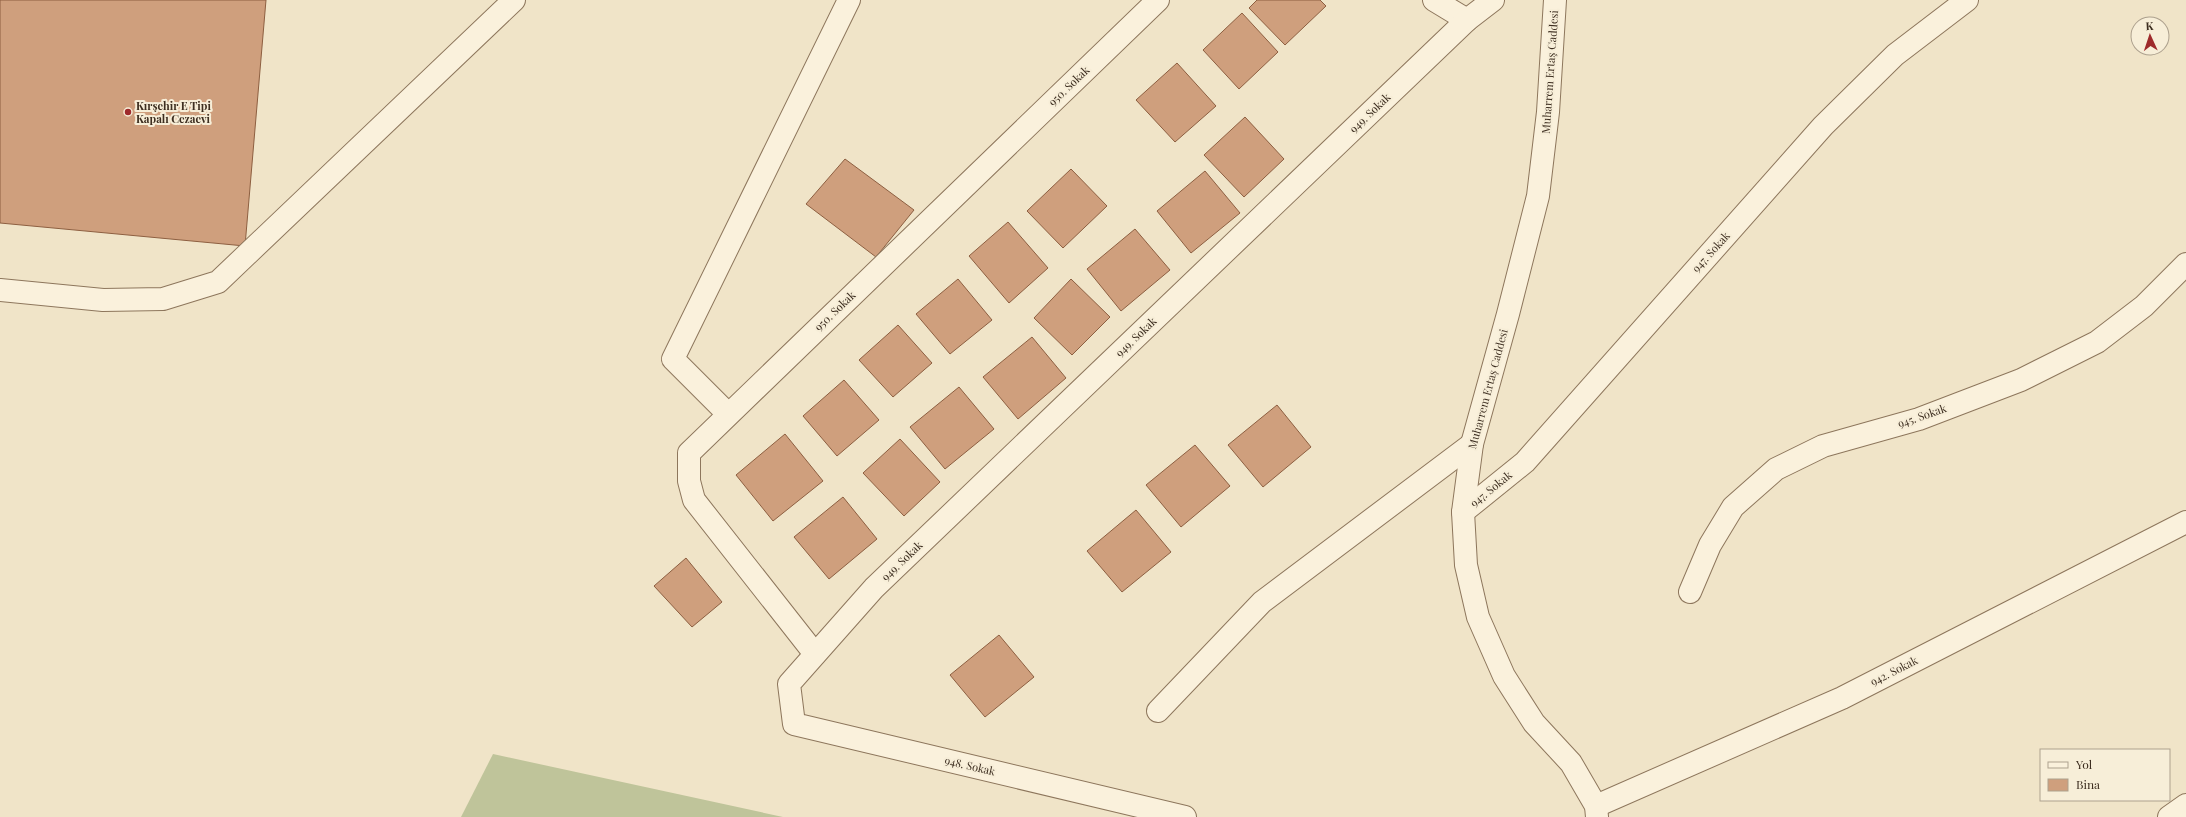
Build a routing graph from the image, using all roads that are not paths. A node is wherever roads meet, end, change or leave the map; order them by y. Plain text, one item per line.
1 (514, 0) edge
2 (849, 0) edge
3 (1158, 0) edge
4 (1434, 0) edge
5 (1493, 0) edge
6 (1555, 0) edge
7 (1967, 0) edge
8 (1467, 20) junction
9 (2186, 264) edge
10 (0, 290) edge
11 (728, 414) junction
12 (1472, 444) junction
13 (1463, 512) junction
14 (2186, 522) edge
15 (1690, 592) dead end
16 (815, 654) junction
17 (789, 684) joint
18 (1158, 711) dead end
19 (2186, 805) edge
20 (1596, 812) edge
21 (1185, 817) edge
22 (2169, 817) edge

1 - 10 street
2 - 11 street
3 - 11 street, 950. Sokak
4 - 8 street
5 - 8 street, 949. Sokak
6 - 12 street, Muharrem Ertaş Caddesi
7 - 13 street, 947. Sokak
8 - 16 street, 949. Sokak
9 - 15 street, 945. Sokak
11 - 16 street, 950. Sokak
12 - 13 street, Muharrem Ertaş Caddesi
12 - 18 street
13 - 20 street, Muharrem Ertaş Caddesi
14 - 20 street, 942. Sokak
16 - 17 street, 949. Sokak
17 - 21 street, 948. Sokak
19 - 22 street

